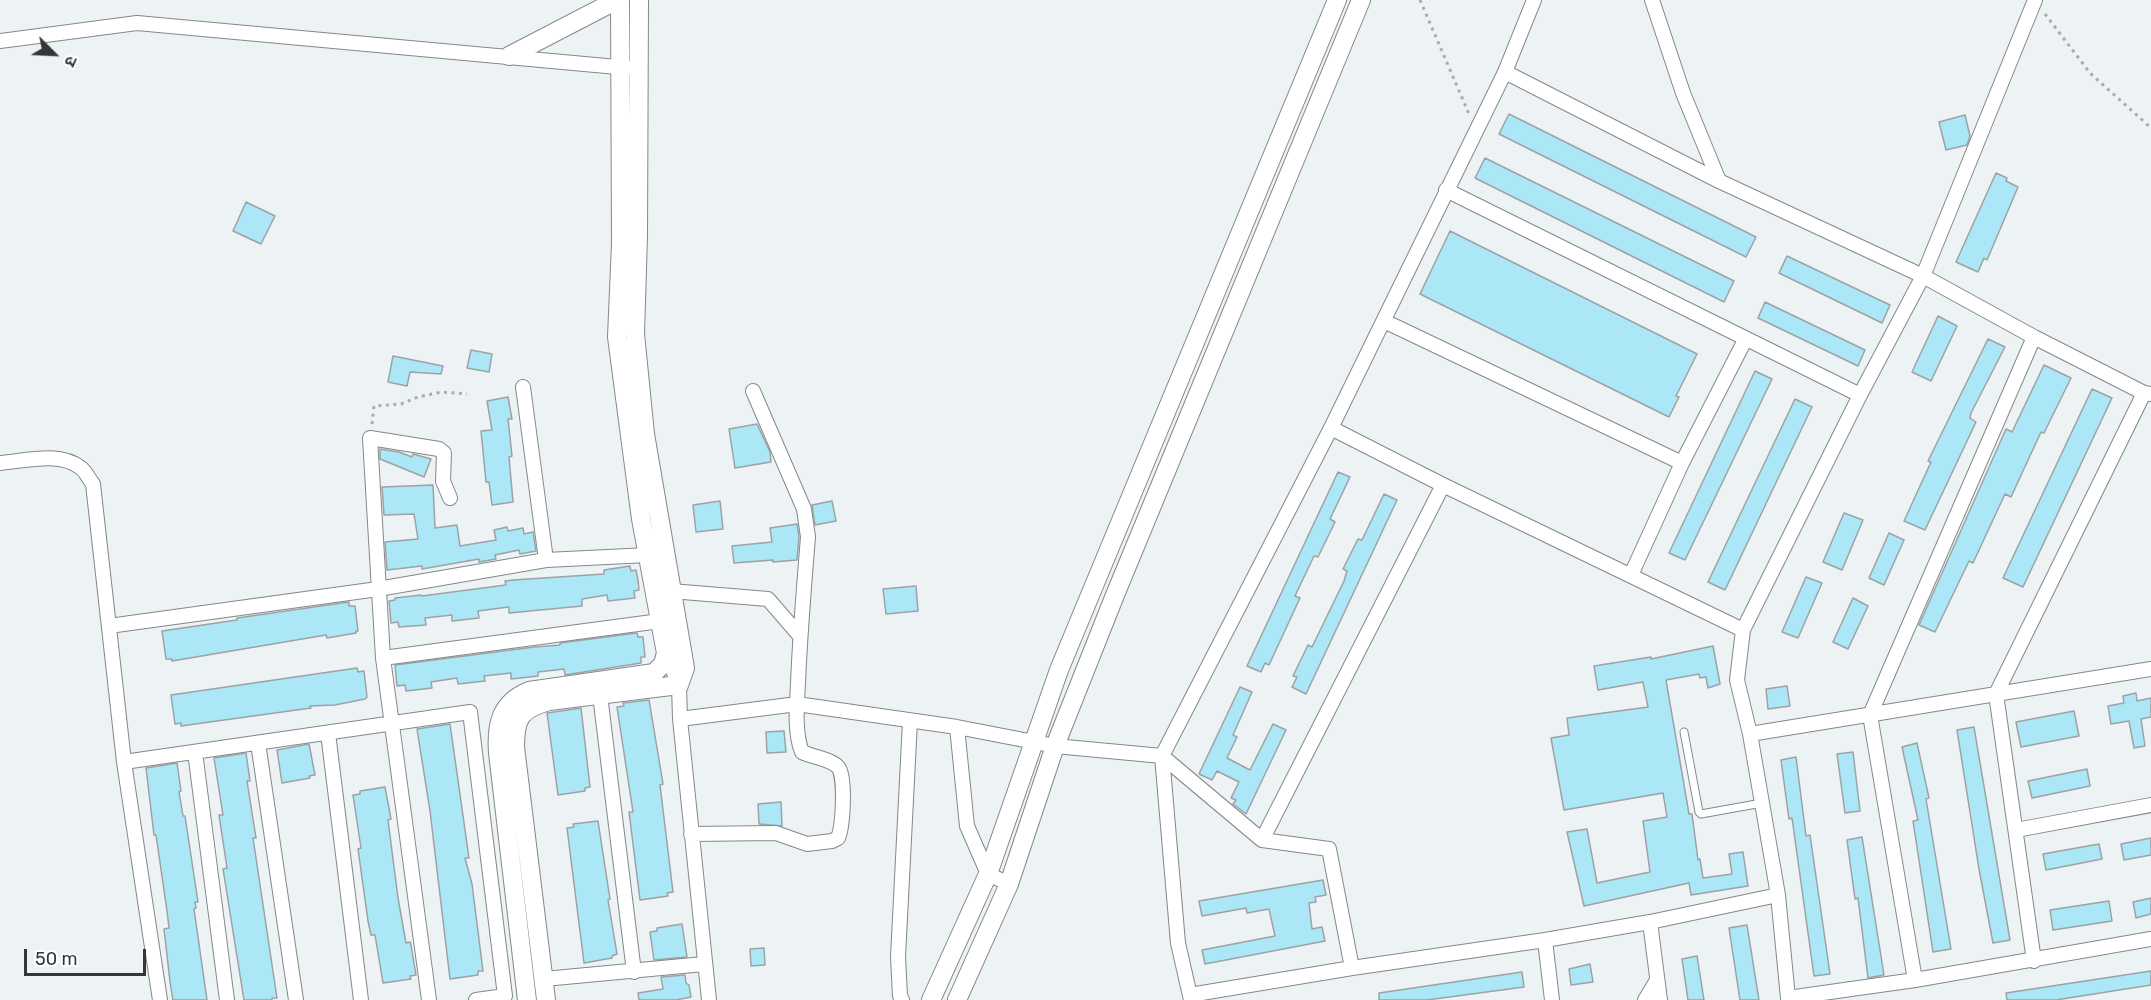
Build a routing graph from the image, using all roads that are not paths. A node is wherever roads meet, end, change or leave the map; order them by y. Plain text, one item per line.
1 (619, 0) edge
2 (639, 0) edge
3 (1337, 0) edge
4 (1361, 0) edge
5 (1534, 0) edge
6 (1652, 0) edge
7 (2035, 0) edge
8 (0, 41) edge
9 (509, 57) junction
10 (620, 68) junction
11 (639, 68) junction
12 (1505, 72) junction
13 (1719, 181) junction
14 (1446, 190) junction
15 (1923, 276) junction
16 (1384, 321) junction
17 (2034, 337) junction
18 (1745, 340) junction
19 (1191, 354) junction
20 (1212, 362) junction
21 (523, 387) dead end
22 (753, 391) dead end
23 (2147, 393) edge
24 (1860, 395) junction
25 (1331, 428) junction
26 (0, 463) edge
27 (1682, 463) junction
28 (1443, 485) junction
29 (450, 498) dead end
30 (648, 555) junction
31 (546, 560) junction
32 (1631, 575) junction
33 (378, 589) junction
34 (671, 591) junction
35 (660, 621) junction
36 (109, 626) junction
37 (1743, 630) junction
38 (800, 636) junction
39 (666, 653) junction
40 (382, 658) junction
41 (2151, 669) edge
42 (679, 685) junction
43 (1996, 694) junction
44 (600, 695) junction
45 (797, 704) junction
46 (1870, 715) junction
47 (680, 719) junction
48 (910, 721) junction
49 (392, 723) junction
50 (957, 728) junction
51 (1684, 732) dead end
52 (328, 733) junction
53 (1750, 734) junction
54 (1032, 742) junction
55 (258, 743) junction
56 (1055, 746) junction
57 (195, 752) junction
58 (1162, 756) junction
59 (124, 762) junction
60 (1762, 803) junction
61 (2151, 805) edge
62 (2016, 830) junction
63 (691, 834) junction
64 (1262, 840) junction
65 (987, 874) junction
66 (1009, 884) junction
67 (1778, 895) junction
68 (1650, 922) junction
69 (2151, 939) edge
70 (1545, 940) junction
71 (2034, 961) junction
72 (704, 964) junction
73 (1352, 968) junction
74 (634, 972) junction
75 (544, 979) junction
76 (1657, 980) junction
77 (1915, 980) junction
78 (505, 996) junction
79 (527, 997) edge
80 (1190, 997) edge
81 (1788, 999) edge
82 (160, 1000) edge
83 (227, 1000) edge
84 (296, 1000) edge
85 (362, 1000) edge
86 (429, 1000) edge
87 (476, 1000) edge
88 (546, 1000) edge
89 (709, 1000) edge
90 (902, 1000) edge
91 (931, 1000) edge
92 (957, 1000) edge
93 (1552, 1000) edge
94 (1646, 1000) edge
95 (1660, 1000) edge

1 - 9 main road
1 - 10 main road
2 - 11 main road
3 - 19 main road
4 - 20 main road
5 - 12 street
6 - 13 street
7 - 15 street
8 - 9 street
9 - 10 street
10 - 11 street
10 - 30 main road
11 - 34 main road
12 - 13 street
12 - 14 street
13 - 15 street
14 - 16 street
14 - 18 street
15 - 17 street
15 - 24 street
16 - 25 street
16 - 27 street
17 - 23 street
17 - 46 street
18 - 24 street
18 - 27 street
19 - 20 street
19 - 54 main road
20 - 56 main road
21 - 31 street
22 - 38 street
23 - 43 street
24 - 37 street
25 - 28 street
25 - 58 street
26 - 36 street
27 - 32 street
28 - 32 street
28 - 64 street
29 - 33 street
30 - 31 street
30 - 35 main road
31 - 33 street
32 - 37 street
33 - 36 street
33 - 40 street
34 - 38 street
34 - 42 main road
35 - 39 main road
35 - 40 street
36 - 59 street
37 - 53 street
38 - 45 street
39 - 42 street
39 - 79 main road
40 - 49 street
41 - 43 street
42 - 44 main road
42 - 47 street
43 - 46 street
43 - 62 street
44 - 74 street
44 - 75 main road
45 - 47 street
45 - 48 street
45 - 63 street
46 - 53 street
46 - 77 street
47 - 63 street
48 - 50 street
48 - 90 street
49 - 52 street
49 - 78 street
49 - 86 street
50 - 54 street
50 - 65 street
51 - 60 lane
52 - 55 street
52 - 85 street
53 - 60 street
54 - 56 street
54 - 65 main road
55 - 57 street
55 - 84 street
56 - 58 street
56 - 66 main road
57 - 59 street
57 - 83 street
58 - 64 street
58 - 80 street
59 - 82 street
60 - 67 street
61 - 62 street
62 - 71 street
63 - 72 street
64 - 73 street
65 - 66 street
65 - 91 main road
66 - 92 main road
67 - 68 street
67 - 81 street
68 - 70 street
68 - 76 street
69 - 71 street
70 - 73 street
70 - 93 street
71 - 77 street
72 - 74 street
72 - 89 street
73 - 80 street
74 - 75 street
75 - 88 main road
76 - 94 street
76 - 95 street
77 - 81 street
78 - 79 street
78 - 87 street

